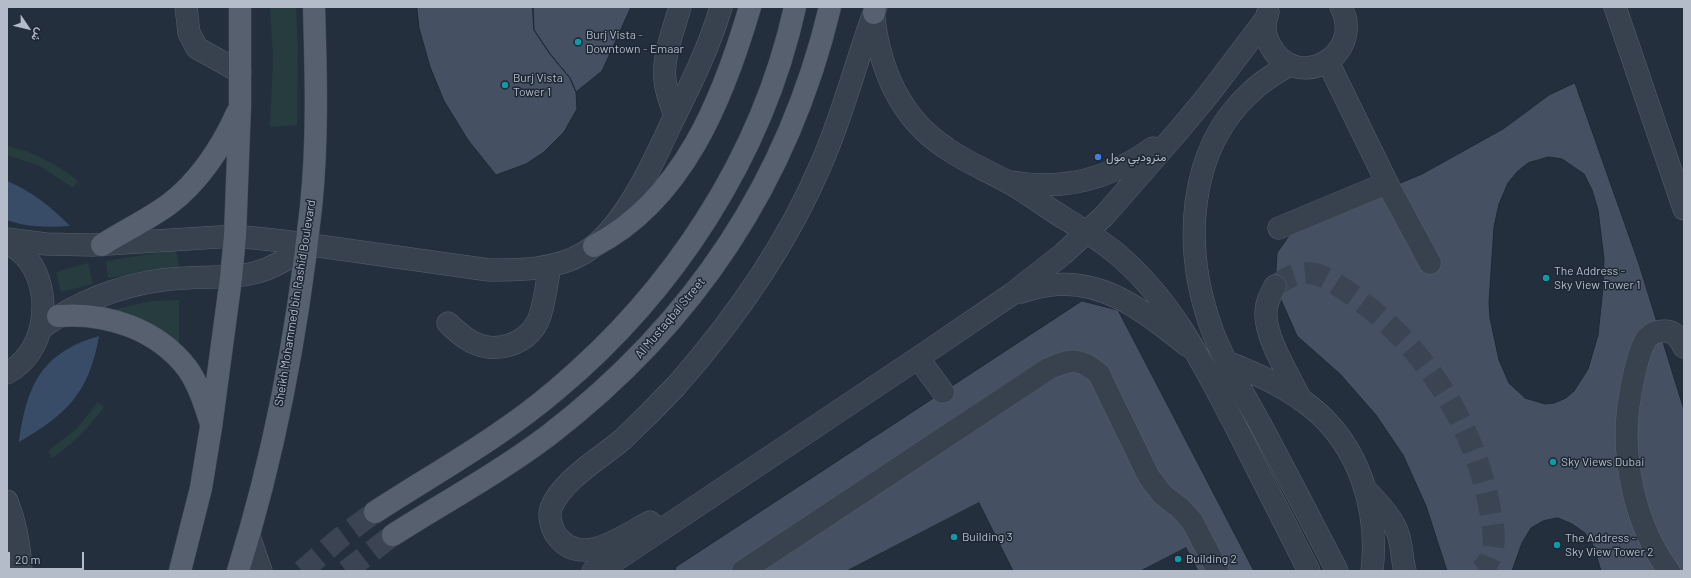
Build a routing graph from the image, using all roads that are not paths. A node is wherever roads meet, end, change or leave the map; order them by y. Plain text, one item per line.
1 (186, 7) edge
2 (240, 7) edge
3 (314, 7) edge
4 (680, 7) edge
5 (721, 7) edge
6 (750, 7) edge
7 (795, 7) edge
8 (830, 7) edge
9 (1615, 7) edge
10 (875, 9) edge
11 (1349, 9) edge
12 (1268, 10) edge
13 (1328, 62) junction
14 (1289, 65) junction
15 (240, 72) junction
16 (240, 105) junction
17 (676, 116) junction
18 (1180, 129) junction
19 (1005, 180) junction
20 (1388, 184) junction
21 (1684, 209) edge
22 (1279, 228) dead end
23 (1086, 232) junction
24 (235, 236) junction
25 (7, 240) edge
26 (102, 245) junction
27 (306, 245) junction
28 (594, 246) junction
29 (1430, 263) dead end
30 (550, 267) junction
31 (231, 278) junction
32 (1275, 286) tunnel mouth
33 (1012, 294) junction
34 (50, 322) junction
35 (448, 323) dead end
36 (1684, 347) edge
37 (1199, 355) junction
38 (918, 358) junction
39 (1229, 363) junction
40 (9, 378) edge
41 (943, 392) dead end
42 (1301, 400) junction
43 (211, 427) junction
44 (1366, 490) junction
45 (7, 501) edge
46 (703, 501) junction
47 (375, 512) tunnel mouth
48 (393, 535) tunnel mouth
49 (249, 536) junction
50 (613, 565) edge
51 (21, 571) edge
52 (180, 571) edge
53 (238, 571) edge
54 (261, 571) edge
55 (593, 571) edge
56 (743, 571) edge
57 (1218, 571) edge
58 (1309, 571) edge
59 (1337, 571) edge
60 (1372, 571) edge
61 (1405, 571) edge
62 (1669, 571) edge

1 - 15 street
2 - 15 main road
3 - 27 main road, Sheikh Mohammed bin Rashid Boulevard
4 - 17 street
5 - 17 street
6 - 28 main road
7 - 47 main road
8 - 48 main road, Al Mustaqbal Street
9 - 21 street
10 - 19 street
10 - 46 street
11 - 13 street
12 - 14 street
12 - 18 street
13 - 14 street
13 - 20 street
14 - 39 street
15 - 16 main road
16 - 24 main road
16 - 26 main road
17 - 28 street
18 - 19 street
18 - 23 street
19 - 23 street
20 - 22 street
20 - 29 street
23 - 33 street
23 - 37 street
24 - 26 street
24 - 27 street
24 - 31 main road
25 - 26 street
25 - 34 street
27 - 30 street
27 - 31 street
27 - 49 main road, Sheikh Mohammed bin Rashid Boulevard
28 - 30 street
30 - 35 street
31 - 34 street
31 - 43 main road
32 - 42 street
33 - 37 street
33 - 38 street
34 - 40 street
34 - 43 main road
36 - 62 street
37 - 58 street
38 - 41 street
38 - 46 street
39 - 42 street
39 - 59 street
42 - 44 street
43 - 52 main road
44 - 60 street
44 - 61 street
45 - 51 street
46 - 50 street
49 - 53 main road, Sheikh Mohammed bin Rashid Boulevard
49 - 54 street
50 - 55 street
56 - 57 street

